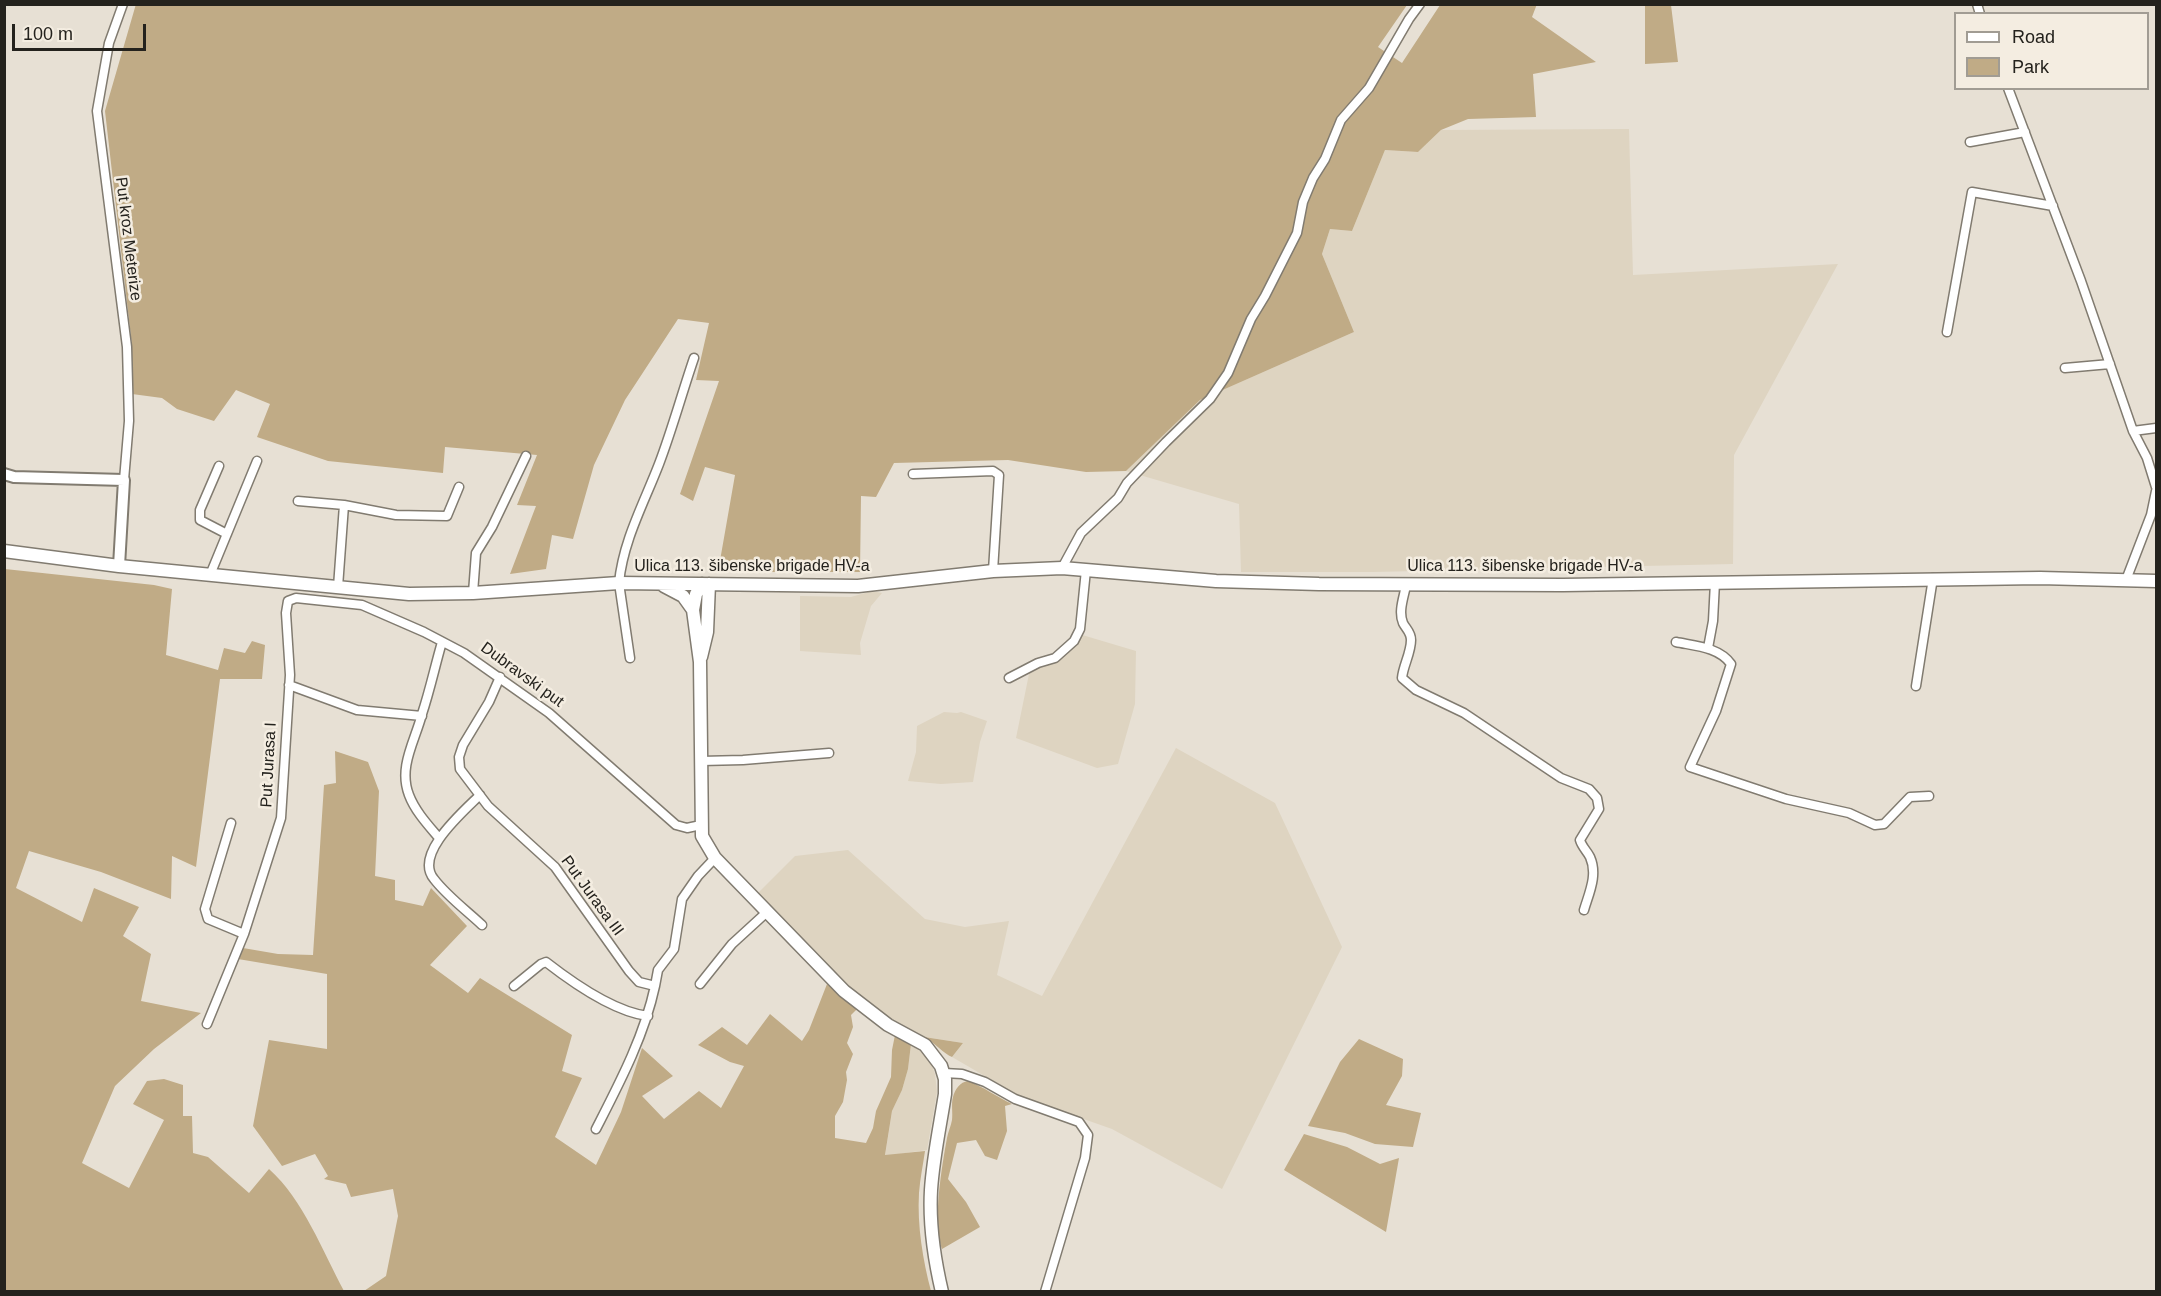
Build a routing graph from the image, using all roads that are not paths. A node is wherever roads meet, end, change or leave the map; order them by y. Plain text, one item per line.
1 (123, 4) edge
2 (1420, 4) edge
3 (2009, 90) edge
4 (2025, 132) junction
5 (1970, 142) dead end
6 (2053, 206) junction
7 (1947, 332) dead end
8 (694, 358) dead end
9 (2110, 364) junction
10 (2065, 368) dead end
11 (2157, 428) edge
12 (2133, 431) junction
13 (526, 456) dead end
14 (257, 461) dead end
15 (219, 466) dead end
16 (4, 474) edge
17 (913, 474) dead end
18 (124, 480) junction
19 (459, 487) dead end
20 (2157, 489) edge
21 (298, 501) dead end
22 (345, 505) junction
23 (227, 534) junction
24 (4, 551) edge
25 (119, 566) junction
26 (1062, 568) junction
27 (1086, 570) junction
28 (993, 571) junction
29 (210, 575) junction
30 (1933, 578) junction
31 (2126, 580) junction
32 (2157, 581) edge
33 (1715, 582) junction
34 (619, 583) junction
35 (657, 583) junction
36 (706, 584) junction
37 (1406, 585) junction
38 (338, 587) junction
39 (473, 592) junction
40 (296, 598) joint
41 (693, 610) junction
42 (442, 642) junction
43 (1676, 642) dead end
44 (1708, 648) junction
45 (630, 658) dead end
46 (700, 662) junction
47 (500, 677) junction
48 (1010, 678) dead end
49 (289, 686) junction
50 (1916, 686) dead end
51 (422, 716) junction
52 (829, 753) dead end
53 (701, 761) junction
54 (480, 795) junction
55 (1929, 796) dead end
56 (231, 823) dead end
57 (701, 825) junction
58 (439, 838) junction
59 (715, 858) junction
60 (1584, 910) dead end
61 (767, 912) junction
62 (482, 925) dead end
63 (244, 934) junction
64 (700, 984) dead end
65 (514, 986) dead end
66 (655, 986) junction
67 (648, 1016) junction
68 (207, 1024) dead end
69 (944, 1073) junction
70 (596, 1130) dead end
71 (942, 1292) edge
72 (1045, 1292) edge

1 - 18 street, Put kroz Meterize
2 - 26 street
3 - 4 street
4 - 5 street
4 - 6 street
6 - 7 street
6 - 9 street
8 - 34 street, Ulica 113. šibenske brigade HV-a
9 - 10 street
9 - 12 street
11 - 12 street
12 - 20 street
13 - 39 street
14 - 23 street
15 - 23 street
16 - 18 street
17 - 28 street
18 - 25 street, Put kroz Meterize
19 - 22 street
20 - 31 street
21 - 22 street
22 - 38 street
23 - 29 street
24 - 25 main road, Ulica 113. šibenske brigade HV-a
25 - 29 main road, Ulica 113. šibenske brigade HV-a
26 - 27 main road, Ulica 113. šibenske brigade HV-a
26 - 28 main road, Ulica 113. šibenske brigade HV-a
27 - 37 main road, Ulica 113. šibenske brigade HV-a
27 - 48 street
28 - 36 main road, Ulica 113. šibenske brigade HV-a
29 - 38 main road, Ulica 113. šibenske brigade HV-a
30 - 31 main road, Ulica 113. šibenske brigade HV-a
30 - 33 main road, Ulica 113. šibenske brigade HV-a
30 - 50 street
31 - 32 main road, Ulica 113. šibenske brigade HV-a
33 - 37 main road, Ulica 113. šibenske brigade HV-a
33 - 44 street
34 - 35 main road, Ulica 113. šibenske brigade HV-a
34 - 39 main road, Ulica 113. šibenske brigade HV-a
34 - 45 street, Ulica 113. šibenske brigade HV-a
35 - 36 main road, Ulica 113. šibenske brigade HV-a
35 - 41 main road
36 - 41 main road
36 - 46 main road
37 - 60 street
38 - 39 main road, Ulica 113. šibenske brigade HV-a
40 - 42 street, Dubravski put
40 - 49 street, Put Jurasa I
41 - 46 main road
42 - 47 street, Dubravski put
42 - 51 street
43 - 44 street
44 - 55 street
46 - 53 main road
47 - 54 street, Put Jurasa III
47 - 57 street, Dubravski put
49 - 51 street
49 - 63 street, Put Jurasa I
51 - 58 street
52 - 53 street
53 - 57 main road
54 - 58 street
54 - 66 street, Put Jurasa III
56 - 63 street
57 - 59 main road
58 - 62 street
59 - 61 main road
59 - 66 street
61 - 64 street
61 - 69 main road
63 - 68 street, Put Jurasa I
65 - 67 street
66 - 67 street
67 - 70 street
69 - 71 main road
69 - 72 street

